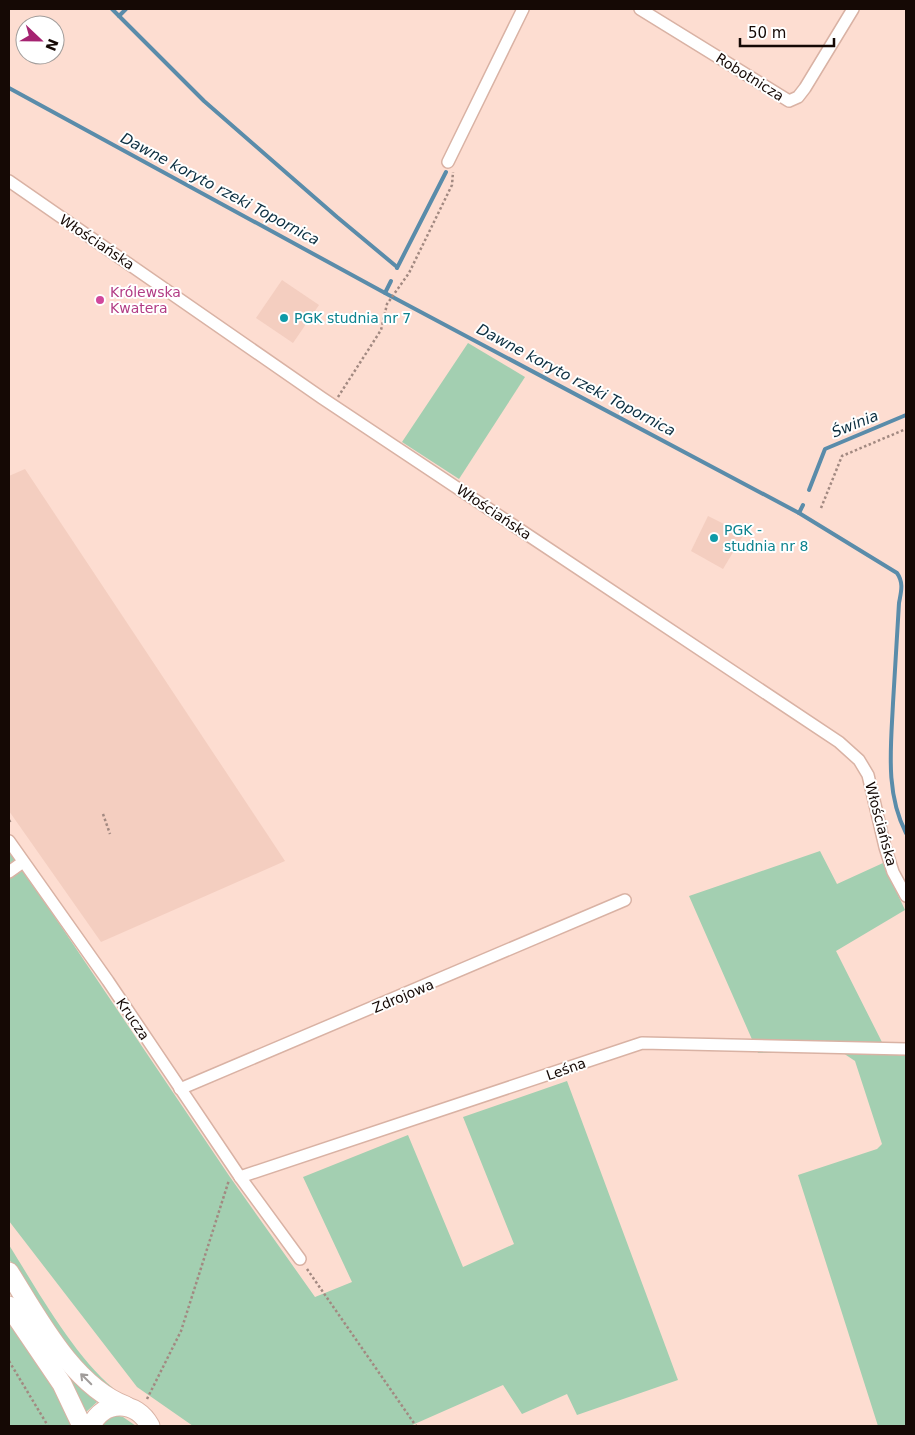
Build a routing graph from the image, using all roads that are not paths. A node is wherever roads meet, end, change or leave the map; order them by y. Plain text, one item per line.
1 (523, 9) edge
2 (640, 9) edge
3 (853, 9) edge
4 (448, 162) road end
5 (9, 181) edge
6 (9, 841) edge
7 (23, 862) junction
8 (9, 872) edge
9 (906, 896) edge
10 (624, 900) dead end
11 (906, 1049) edge
12 (180, 1089) junction
13 (235, 1177) junction
14 (300, 1259) road end
15 (9, 1272) edge
16 (9, 1306) edge
17 (126, 1406) junction
18 (149, 1418) edge
19 (82, 1426) edge
20 (91, 1426) edge

1 - 4 street
2 - 3 street, Robotnicza
5 - 9 street, Włościańska
6 - 7 street, Krucza
7 - 8 street
7 - 12 street, Krucza
10 - 12 street, Zdrojowa
11 - 13 street, Leśna
12 - 13 street, Krucza
13 - 14 street, Krucza
17 -> 15 main road
16 - 19 main road
17 - 18 main road
17 - 20 main road

